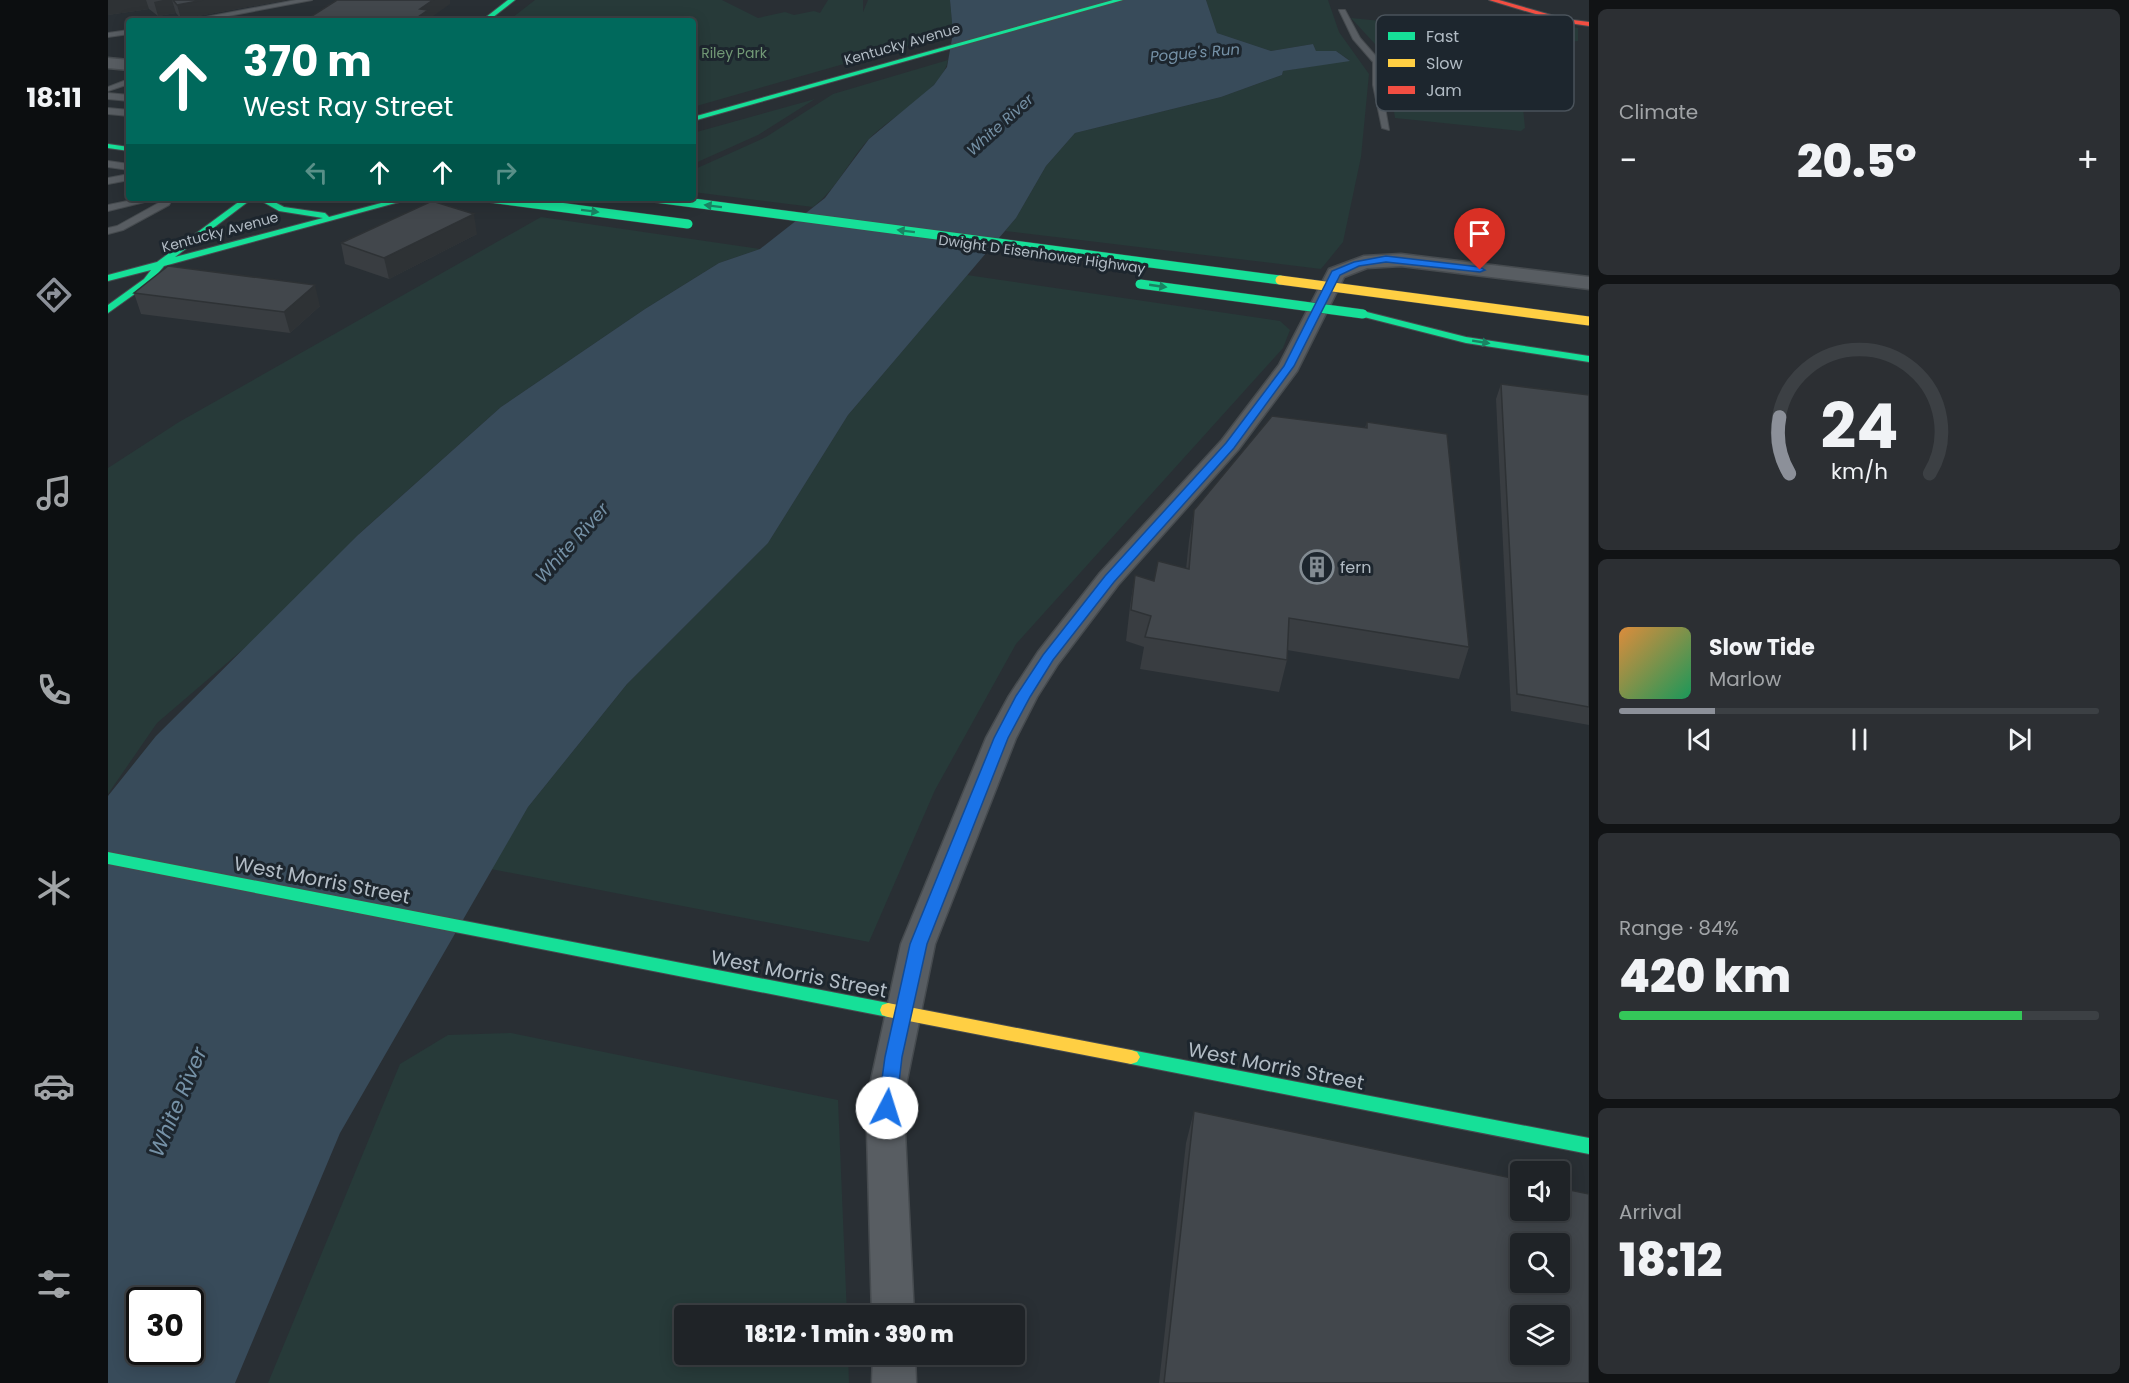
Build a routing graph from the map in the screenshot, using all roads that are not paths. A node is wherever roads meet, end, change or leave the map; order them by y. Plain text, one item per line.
1 (308, 0) edge
2 (512, 0) edge
3 (1120, 0) edge
4 (1492, 0) edge
5 (1342, 12) dead end
6 (1543, 15) edge
7 (206, 18) edge
8 (488, 18) edge
9 (1574, 22) edge
10 (1589, 24) edge
11 (126, 32) edge
12 (108, 35) edge
13 (1376, 61) edge
14 (108, 63) edge
15 (126, 65) edge
16 (126, 82) edge
17 (112, 89) edge
18 (108, 96) edge
19 (126, 98) edge
20 (108, 111) edge
21 (1382, 111) edge
22 (126, 113) edge
23 (696, 118) edge
24 (1386, 128) dead end
25 (108, 146) edge
26 (126, 149) edge
27 (108, 164) edge
28 (126, 167) edge
29 (126, 178) edge
30 (108, 181) edge
31 (142, 201) edge
32 (167, 201) edge
33 (245, 201) edge
34 (263, 201) edge
35 (399, 201) edge
36 (513, 201) edge
37 (678, 201) edge
38 (108, 208) edge
39 (335, 218) junction
40 (696, 225) dead end
41 (108, 231) edge
42 (1131, 260) junction
43 (158, 266) junction
44 (108, 278) edge
45 (1128, 282) dead end
46 (1589, 283) edge
47 (1589, 309) edge
48 (108, 310) edge
49 (1363, 314) junction
50 (1589, 321) edge
51 (1589, 345) edge
52 (1589, 359) edge
53 (108, 858) edge
54 (902, 1014) junction
55 (1589, 1146) edge
56 (893, 1305) edge
57 (894, 1365) edge
58 (894, 1383) edge

1 - 7 lane
2 - 8 main road
3 - 23 main road, Kentucky Avenue
4 - 6 main road
5 - 13 lane
9 - 10 main road
11 - 12 lane
14 - 15 street
16 - 17 lane
18 - 19 lane
20 - 22 lane
21 - 24 lane
25 - 26 main road
27 - 28 lane
29 - 30 lane
31 - 38 lane
32 - 41 lane
33 - 43 main road
34 - 39 main road
35 - 39 main road, Kentucky Avenue
36 -> 40 main road, bridge
42 -> 37 main road, Dwight D Eisenhower Highway, bridge
39 - 43 main road, Kentucky Avenue
42 - 47 main road, bridge
42 - 50 main road, Dwight D Eisenhower Highway, bridge
43 - 44 main road, Kentucky Avenue
43 - 48 main road
45 -> 49 main road, Dwight D Eisenhower Highway, bridge
46 - 54 street
49 - 51 main road, Dwight D Eisenhower Highway
49 -> 52 main road
53 - 54 main road, West Morris Street
54 - 55 main road, West Morris Street
54 - 56 street
57 - 58 street

